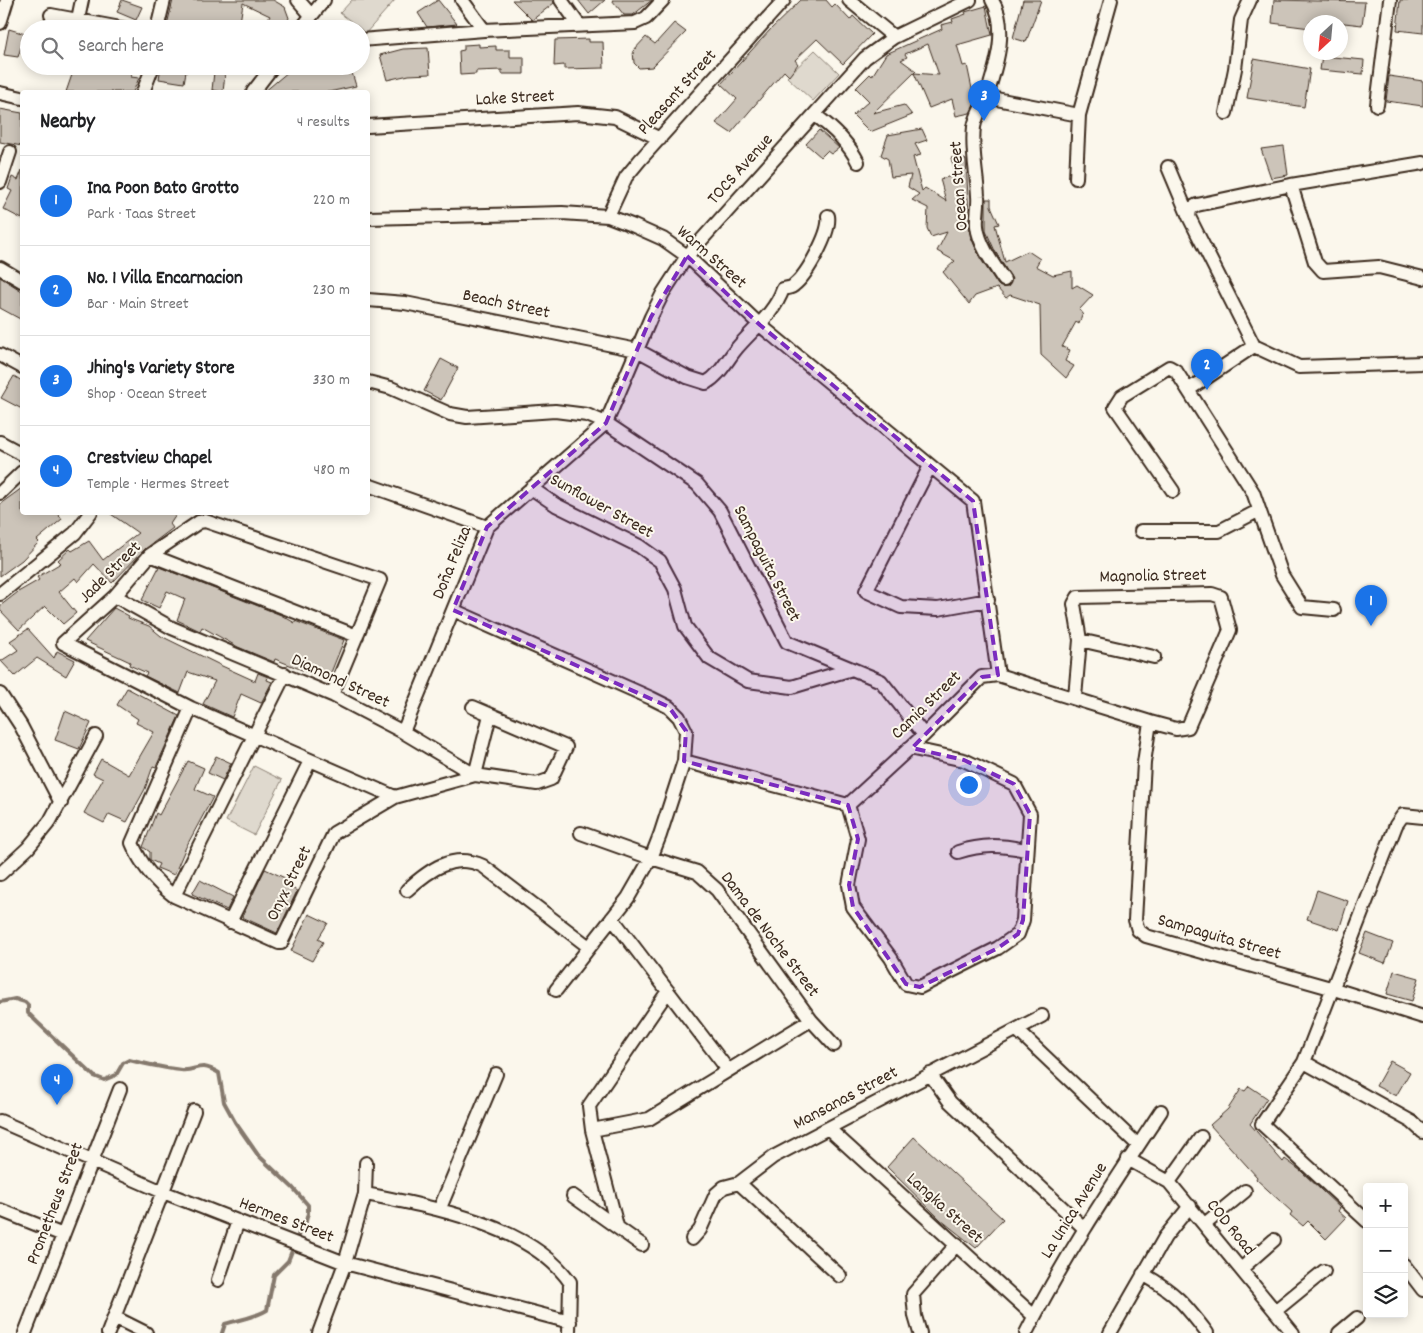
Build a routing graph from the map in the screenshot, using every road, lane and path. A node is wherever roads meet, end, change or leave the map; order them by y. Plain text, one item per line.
1 (7, 0) edge
2 (82, 0) edge
3 (164, 0) edge
4 (298, 0) edge
5 (324, 0) edge
6 (462, 0) edge
7 (561, 0) edge
8 (663, 0) edge
9 (784, 0) edge
10 (849, 0) edge
11 (970, 0) edge
12 (992, 0) edge
13 (1111, 0) edge
14 (1250, 0) edge
15 (1390, 0) edge
16 (51, 15) dead end
17 (311, 15) junction
18 (78, 19) junction
19 (83, 20) edge
20 (160, 20) edge
21 (307, 20) edge
22 (0, 23) edge
23 (579, 25) junction
24 (484, 30) junction
25 (894, 37) junction
26 (370, 39) edge
27 (151, 75) edge
28 (266, 75) edge
29 (144, 90) edge
30 (255, 90) edge
31 (0, 93) edge
32 (986, 97) junction
33 (20, 98) edge
34 (1378, 105) dead end
35 (1226, 113) dead end
36 (815, 115) junction
37 (1080, 115) junction
38 (370, 126) edge
39 (660, 139) junction
40 (10, 152) dead end
41 (858, 162) dead end
42 (1423, 163) edge
43 (1168, 167) dead end
44 (1076, 178) dead end
45 (0, 182) edge
46 (1291, 186) junction
47 (1190, 213) junction
48 (608, 216) junction
49 (828, 216) dead end
50 (370, 218) edge
51 (687, 256) junction
52 (0, 268) edge
53 (1423, 278) edge
54 (20, 280) edge
55 (1004, 280) dead end
56 (370, 300) edge
57 (760, 325) junction
58 (1254, 346) junction
59 (637, 350) junction
60 (0, 355) edge
61 (1423, 363) edge
62 (20, 366) edge
63 (370, 383) edge
64 (1188, 390) junction
65 (606, 422) junction
66 (0, 442) edge
67 (20, 453) edge
68 (930, 466) junction
69 (20, 474) edge
70 (370, 486) edge
71 (532, 488) junction
72 (1173, 491) dead end
73 (0, 493) edge
74 (1258, 511) junction
75 (89, 515) edge
76 (487, 527) junction
77 (1141, 530) dead end
78 (150, 555) junction
79 (0, 594) edge
80 (115, 596) junction
81 (988, 600) junction
82 (453, 610) junction
83 (1334, 610) dead end
84 (357, 636) junction
85 (1080, 640) junction
86 (1154, 657) dead end
87 (852, 669) junction
88 (285, 674) junction
89 (998, 675) junction
90 (332, 695) junction
91 (1075, 698) junction
92 (2, 702) edge
93 (473, 707) dead end
94 (190, 708) junction
95 (490, 714) junction
96 (1150, 722) junction
97 (403, 732) junction
98 (924, 735) junction
99 (96, 736) dead end
100 (253, 736) junction
101 (909, 748) junction
102 (310, 760) junction
103 (684, 761) junction
104 (475, 775) junction
105 (395, 797) junction
106 (61, 803) junction
107 (848, 805) junction
108 (1423, 817) edge
109 (581, 832) dead end
110 (1026, 850) junction
111 (958, 852) dead end
112 (651, 858) junction
113 (1, 869) edge
114 (407, 890) dead end
115 (174, 896) junction
116 (612, 918) junction
117 (230, 922) junction
118 (589, 946) junction
119 (1334, 989) junction
120 (556, 990) dead end
121 (668, 991) junction
122 (1422, 1014) edge
123 (1042, 1016) dead end
124 (811, 1020) junction
125 (1017, 1030) junction
126 (834, 1046) dead end
127 (1304, 1062) junction
128 (728, 1070) junction
129 (496, 1074) dead end
130 (930, 1074) junction
131 (120, 1089) dead end
132 (194, 1111) dead end
133 (1161, 1111) dead end
134 (0, 1121) edge
135 (828, 1129) junction
136 (592, 1130) junction
137 (1423, 1132) edge
138 (1201, 1137) dead end
139 (1138, 1145) junction
140 (1128, 1159) junction
141 (90, 1162) junction
142 (366, 1163) dead end
143 (1169, 1182) junction
144 (739, 1183) junction
145 (1245, 1191) dead end
146 (163, 1192) junction
147 (365, 1194) junction
148 (572, 1196) dead end
149 (1190, 1206) junction
150 (440, 1208) junction
151 (0, 1210) edge
152 (1363, 1217) edge
153 (238, 1221) junction
154 (1205, 1224) junction
155 (617, 1226) junction
156 (1084, 1228) junction
157 (63, 1235) junction
158 (692, 1239) dead end
159 (1274, 1240) dead end
160 (957, 1244) junction
161 (642, 1245) dead end
162 (345, 1263) junction
163 (1241, 1269) junction
164 (1408, 1270) edge
165 (1324, 1272) dead end
166 (1143, 1274) junction
167 (840, 1276) dead end
168 (218, 1280) dead end
169 (1423, 1290) edge
170 (1275, 1311) junction
171 (1034, 1316) junction
172 (114, 1317) junction
173 (1357, 1318) dead end
174 (570, 1328) edge
175 (25, 1333) edge
176 (108, 1333) edge
177 (146, 1333) edge
178 (318, 1333) edge
179 (920, 1333) edge
180 (1026, 1333) edge
181 (1110, 1333) edge
182 (1207, 1333) edge
183 (1292, 1333) edge
184 (1339, 1333) edge

1 - 22 street
2 - 18 street
3 - 20 street
4 - 17 street
5 - 17 street
6 - 24 street
7 - 23 street
8 - 23 street
9 - 39 street, Pleasant Street
10 - 25 street
11 - 25 street, TOCS Avenue
12 - 32 street, Ocean Street
13 - 37 street
14 - 35 street
15 - 34 street
16 - 18 street
17 - 21 street
18 - 19 street
23 - 24 street
24 - 26 street
25 - 36 street, TOCS Avenue
27 - 29 street
28 - 30 street
31 - 33 street
32 - 37 street
32 - 55 street, Ocean Street
36 - 41 street
36 - 51 street, TOCS Avenue
37 - 44 street
38 - 39 street, Lake Street
39 - 48 street, Pleasant Street
40 - 45 street
42 - 46 street
43 - 47 street
46 - 47 street
46 - 53 street
47 - 58 street
48 - 50 street, Warm Street
48 - 51 street, Warm Street
49 - 57 street
51 - 57 street, Warm Street
51 - 59 street, TOCS Avenue
52 - 54 street
56 - 59 street, Beach Street
57 - 59 street, Beach Street
57 - 68 street, Warm Street
58 - 61 street
58 - 64 street
59 - 65 street, TOCS Avenue
60 - 62 street
63 - 65 street, Sampaguita Street
64 - 72 street
64 - 74 street
65 - 71 street, Doña Feliza
65 - 87 street, Sampaguita Street
66 - 67 street
68 - 81 street, Warm Street
68 - 81 street
69 - 73 street
70 - 76 street
71 - 76 street, Doña Feliza
71 - 87 street, Sunflower Street
74 - 77 street
74 - 83 street
75 - 79 street
76 - 82 street, Doña Feliza
78 - 80 street, Jade Street
78 - 84 street
78 - 84 street, Jade Street
80 - 88 street, Diamond Street
80 - 94 street, Jade Street
81 - 89 street, Warm Street
82 - 97 street, Doña Feliza
82 - 103 street
84 - 90 street, Jade Street
85 - 86 street
85 - 91 street, Magnolia Street
85 - 96 street, Magnolia Street
87 - 98 street, Sampaguita Street
88 - 90 street, Diamond Street
88 - 100 street
89 - 91 street
89 - 98 street, Camia Street
90 - 97 street, Diamond Street
91 - 96 street, Magnolia Street
92 - 106 street
93 - 95 street
94 - 100 street
94 - 115 street, Onyx Street
95 - 104 street
95 - 104 street, Diamond Street
96 - 119 street, Sampaguita Street
97 - 104 street, Diamond Street
98 - 101 street, Camia Street
99 - 106 street
100 - 102 street
100 - 115 street
101 - 107 street, Camia Street
101 - 110 street
102 - 105 street
102 - 117 street
103 - 107 street
103 - 112 street
104 - 105 street, Onyx Street
105 - 117 street, Onyx Street
106 - 113 street
107 - 110 street
108 - 119 street
109 - 112 street, Dama de Noche Street
110 - 111 street
112 - 116 street
112 - 124 street, Dama de Noche Street
114 - 118 street
115 - 117 street, Onyx Street
116 - 118 street
116 - 121 street
118 - 120 street
119 - 122 street, Sampaguita Street
119 - 127 street
121 - 128 street
121 - 136 street
123 - 125 street, Mansanas Street
124 - 126 street, Dama de Noche Street
124 - 128 street
125 - 130 street, Mansanas Street
125 - 139 street
127 - 137 street
127 - 152 street
128 - 136 street
129 - 150 street
130 - 135 street, Mansanas Street
130 - 156 street
131 - 141 street, Prometheus Street
132 - 146 street
133 - 139 street, La Unica Avenue
134 - 141 street, Hermes Street
135 - 144 street, Mansanas Street
135 - 160 street, Langka Street
136 - 155 street
138 - 143 street
139 - 140 street, La Unica Avenue
140 - 143 street, COD Road
140 - 156 street, La Unica Avenue
141 - 146 street, Hermes Street
141 - 157 street, Prometheus Street
142 - 147 street
143 - 149 street, COD Road
144 - 158 street, Mansanas Street
144 - 167 street
145 - 154 street
146 - 153 street, Hermes Street
146 - 172 street
147 - 150 street
147 - 162 street
148 - 155 street
149 - 154 street, COD Road
149 - 166 street
150 - 174 street
151 - 157 street
153 - 162 street, Hermes Street
153 - 168 street
154 - 163 street, COD Road
155 - 161 street
156 - 171 street, La Unica Avenue
157 - 175 street, Prometheus Street
159 - 163 street
160 - 171 street, Langka Street
160 - 179 street
162 - 174 street, Hermes Street
162 - 178 street
163 - 170 street, COD Road
164 - 169 street
165 - 170 street
166 - 181 street
166 - 182 street
170 - 183 street, COD Road
171 - 180 street, La Unica Avenue
172 - 176 street
172 - 177 street
173 - 184 street

